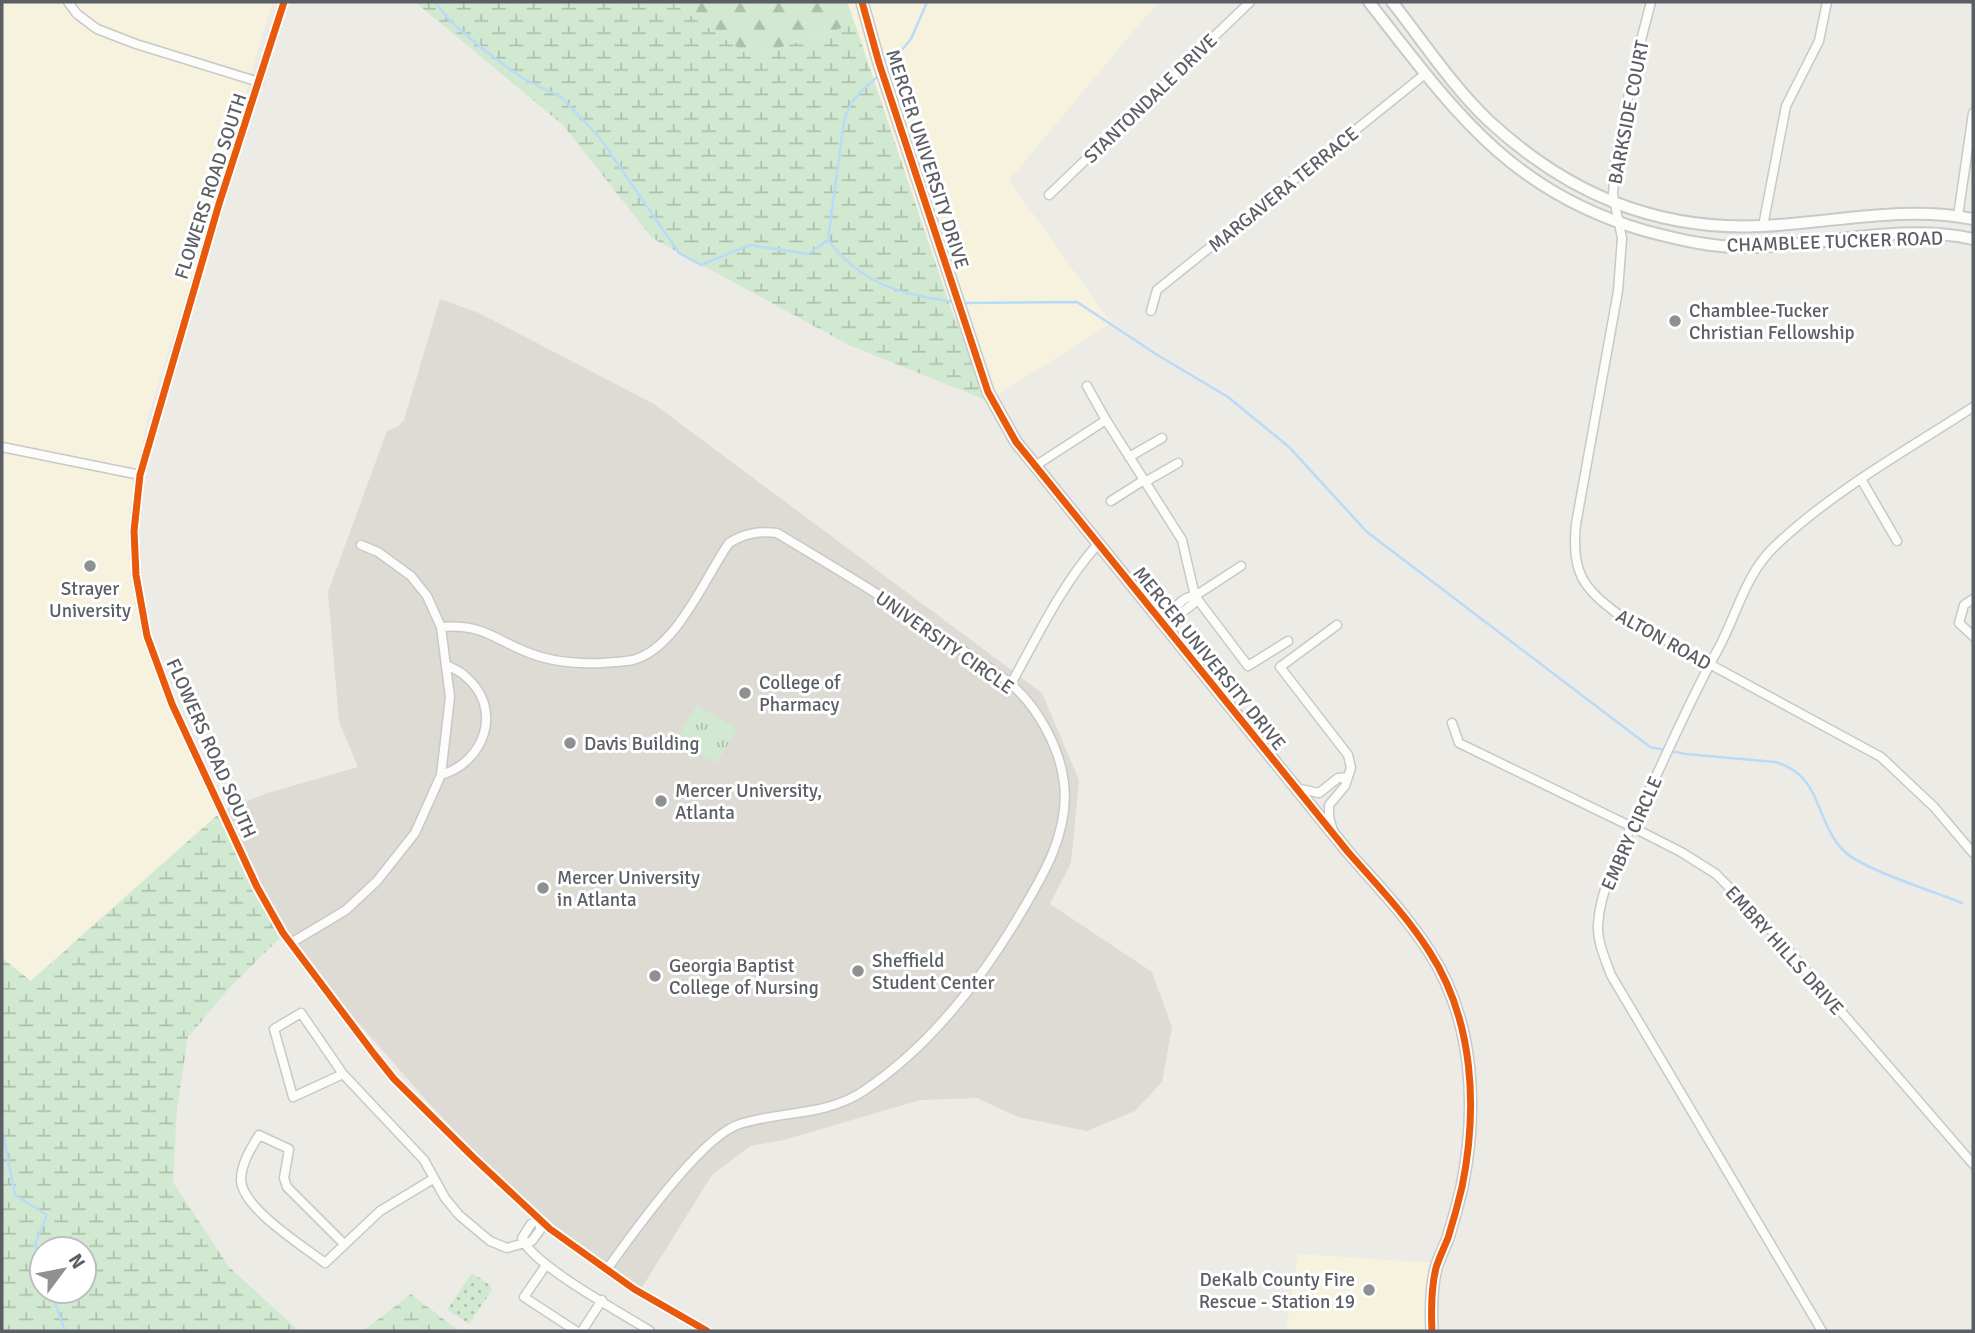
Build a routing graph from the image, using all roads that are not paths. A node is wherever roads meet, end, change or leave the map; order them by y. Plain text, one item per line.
1 (68, 2) edge
2 (284, 2) edge
3 (862, 2) edge
4 (1250, 2) edge
5 (1369, 2) edge
6 (1392, 2) edge
7 (1651, 2) edge
8 (1827, 2) edge
9 (1425, 74) junction
10 (259, 82) junction
11 (1973, 113) edge
12 (1049, 195) dead end
13 (1614, 203) junction
14 (1958, 216) junction
15 (1973, 219) edge
16 (1619, 223) junction
17 (1763, 226) junction
18 (1973, 239) edge
19 (1151, 311) dead end
20 (1087, 386) dead end
21 (1973, 407) edge
22 (1106, 420) junction
23 (1162, 438) dead end
24 (2, 447) edge
25 (1129, 457) junction
26 (1178, 463) dead end
27 (1035, 466) junction
28 (140, 475) junction
29 (1861, 479) junction
30 (1145, 481) junction
31 (1111, 501) dead end
32 (1897, 541) dead end
33 (361, 545) dead end
34 (1097, 545) junction
35 (1241, 566) dead end
36 (1195, 596) junction
37 (1973, 599) edge
38 (1162, 624) junction
39 (1337, 625) dead end
40 (441, 627) junction
41 (1973, 636) edge
42 (1288, 641) dead end
43 (1710, 664) junction
44 (446, 665) junction
45 (1011, 684) junction
46 (1452, 723) dead end
47 (441, 775) junction
48 (1347, 777) junction
49 (1296, 788) junction
50 (1324, 789) junction
51 (1333, 799) junction
52 (1632, 827) junction
53 (1334, 834) junction
54 (1973, 853) edge
55 (291, 943) junction
56 (343, 1074) junction
57 (1973, 1164) edge
58 (433, 1179) junction
59 (540, 1219) junction
60 (344, 1244) junction
61 (525, 1244) junction
62 (546, 1265) junction
63 (607, 1269) junction
64 (602, 1300) junction
65 (576, 1331) edge
66 (582, 1331) edge
67 (650, 1331) edge
68 (707, 1331) edge
69 (1432, 1331) edge
70 (1822, 1331) edge

1 - 10 street
2 - 10 street, FLOWERS ROAD SOUTH
3 - 27 street, MERCER UNIVERSITY DRIVE
4 - 12 street, STANTONDALE DRIVE
5 - 9 street, CHAMBLEE TUCKER ROAD
6 - 13 street, CHAMBLEE TUCKER ROAD
7 - 13 street, BARKSIDE COURT
8 - 17 street
9 - 16 street, CHAMBLEE TUCKER ROAD
9 - 19 street, MARGAVERA TERRACE
10 - 28 street, FLOWERS ROAD SOUTH
11 - 14 street
13 - 16 street, BARKSIDE COURT
13 - 17 street, CHAMBLEE TUCKER ROAD
14 - 15 street, CHAMBLEE TUCKER ROAD
14 - 17 street, CHAMBLEE TUCKER ROAD
16 - 18 street, CHAMBLEE TUCKER ROAD
16 - 43 street, ALTON ROAD
20 - 22 street
21 - 29 street, EMBRY CIRCLE
22 - 25 street
22 - 27 street
23 - 25 street
24 - 28 street
25 - 30 street
26 - 30 street
27 - 34 street, MERCER UNIVERSITY DRIVE
28 - 55 street, FLOWERS ROAD SOUTH
29 - 32 street
29 - 43 street, EMBRY CIRCLE
30 - 31 street
30 - 36 street
33 - 40 street
34 - 38 street, MERCER UNIVERSITY DRIVE
34 - 45 street
35 - 36 street
36 - 38 street
36 - 42 street
37 - 41 street
38 - 49 street, MERCER UNIVERSITY DRIVE
39 - 48 street
40 - 44 street
40 - 45 street, UNIVERSITY CIRCLE
43 - 52 street, EMBRY CIRCLE
43 - 54 street, ALTON ROAD
44 - 47 street
44 - 47 street
45 - 63 street, UNIVERSITY CIRCLE
46 - 52 street, EMBRY HILLS DRIVE
47 - 55 street
48 - 50 street
48 - 51 street
49 - 50 street
49 - 53 street, MERCER UNIVERSITY DRIVE
50 - 51 street
51 - 53 street
52 - 57 street, EMBRY HILLS DRIVE
52 - 70 street, EMBRY CIRCLE
53 - 69 street, MERCER UNIVERSITY DRIVE
55 - 59 street, FLOWERS ROAD SOUTH
56 - 56 street
56 - 58 street
58 - 60 street
58 - 61 street
59 - 61 street
59 - 63 street, FLOWERS ROAD SOUTH
60 - 60 street
61 - 62 street
62 - 64 street
62 - 65 street
63 - 68 street, FLOWERS ROAD SOUTH
64 - 66 street
64 - 67 street

